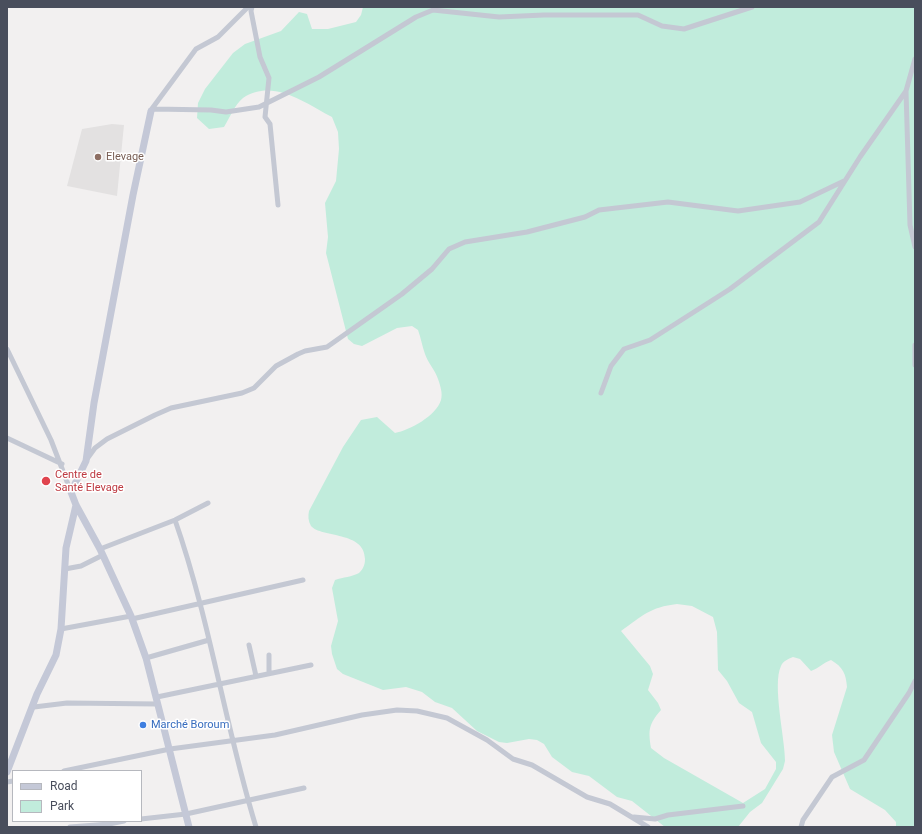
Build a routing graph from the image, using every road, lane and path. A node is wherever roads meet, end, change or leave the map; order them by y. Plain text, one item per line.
1 (248, 7) edge
2 (252, 7) edge
3 (752, 7) edge
4 (915, 59) edge
5 (906, 91) junction
6 (267, 103) junction
7 (151, 111) junction
8 (844, 181) junction
9 (278, 205) dead end
10 (915, 247) edge
11 (915, 345) edge
12 (7, 349) edge
13 (915, 365) edge
14 (601, 393) dead end
15 (7, 438) edge
16 (86, 462) junction
17 (62, 464) junction
18 (71, 492) junction
19 (208, 503) dead end
20 (76, 505) junction
21 (175, 520) junction
22 (101, 552) junction
23 (65, 569) junction
24 (303, 580) dead end
25 (200, 602) junction
26 (131, 617) junction
27 (61, 630) junction
28 (209, 640) junction
29 (249, 645) dead end
30 (269, 656) dead end
31 (146, 658) junction
32 (311, 665) dead end
33 (269, 673) junction
34 (256, 676) junction
35 (915, 681) edge
36 (219, 683) junction
37 (158, 700) junction
38 (34, 707) junction
39 (232, 740) junction
40 (170, 750) junction
41 (69, 770) edge
42 (7, 772) edge
43 (304, 788) dead end
44 (248, 801) junction
45 (743, 806) dead end
46 (186, 814) junction
47 (631, 816) junction
48 (142, 819) edge
49 (119, 822) edge
50 (70, 827) edge
51 (189, 827) edge
52 (256, 827) edge
53 (648, 827) edge
54 (801, 827) edge

1 - 7 street
2 - 6 street
3 - 6 street
4 - 5 street
5 - 8 street
5 - 10 street
6 - 7 street
6 - 9 street
7 - 16 street
8 - 14 street
8 - 16 street
11 - 13 street
12 - 17 street
15 - 17 street
16 - 18 street
17 - 18 street
18 - 20 street
19 - 21 street
20 - 22 street
20 - 23 street
21 - 22 street
21 - 25 street
22 - 23 street
22 - 26 street
23 - 27 street
24 - 25 street
25 - 26 street
25 - 28 street
26 - 27 street
26 - 31 street
27 - 38 street
28 - 31 street
28 - 36 street
29 - 34 street
30 - 33 street
31 - 37 street
32 - 33 street
33 - 34 street
34 - 36 street
35 - 54 street
36 - 37 street
36 - 39 street
37 - 38 street
37 - 40 street
38 - 42 street
39 - 40 street
39 - 44 street
39 - 47 street
40 - 41 street
40 - 46 street
43 - 44 street
44 - 46 street
44 - 52 street
45 - 47 street
46 - 48 street
46 - 51 street
47 - 53 street
49 - 50 street

